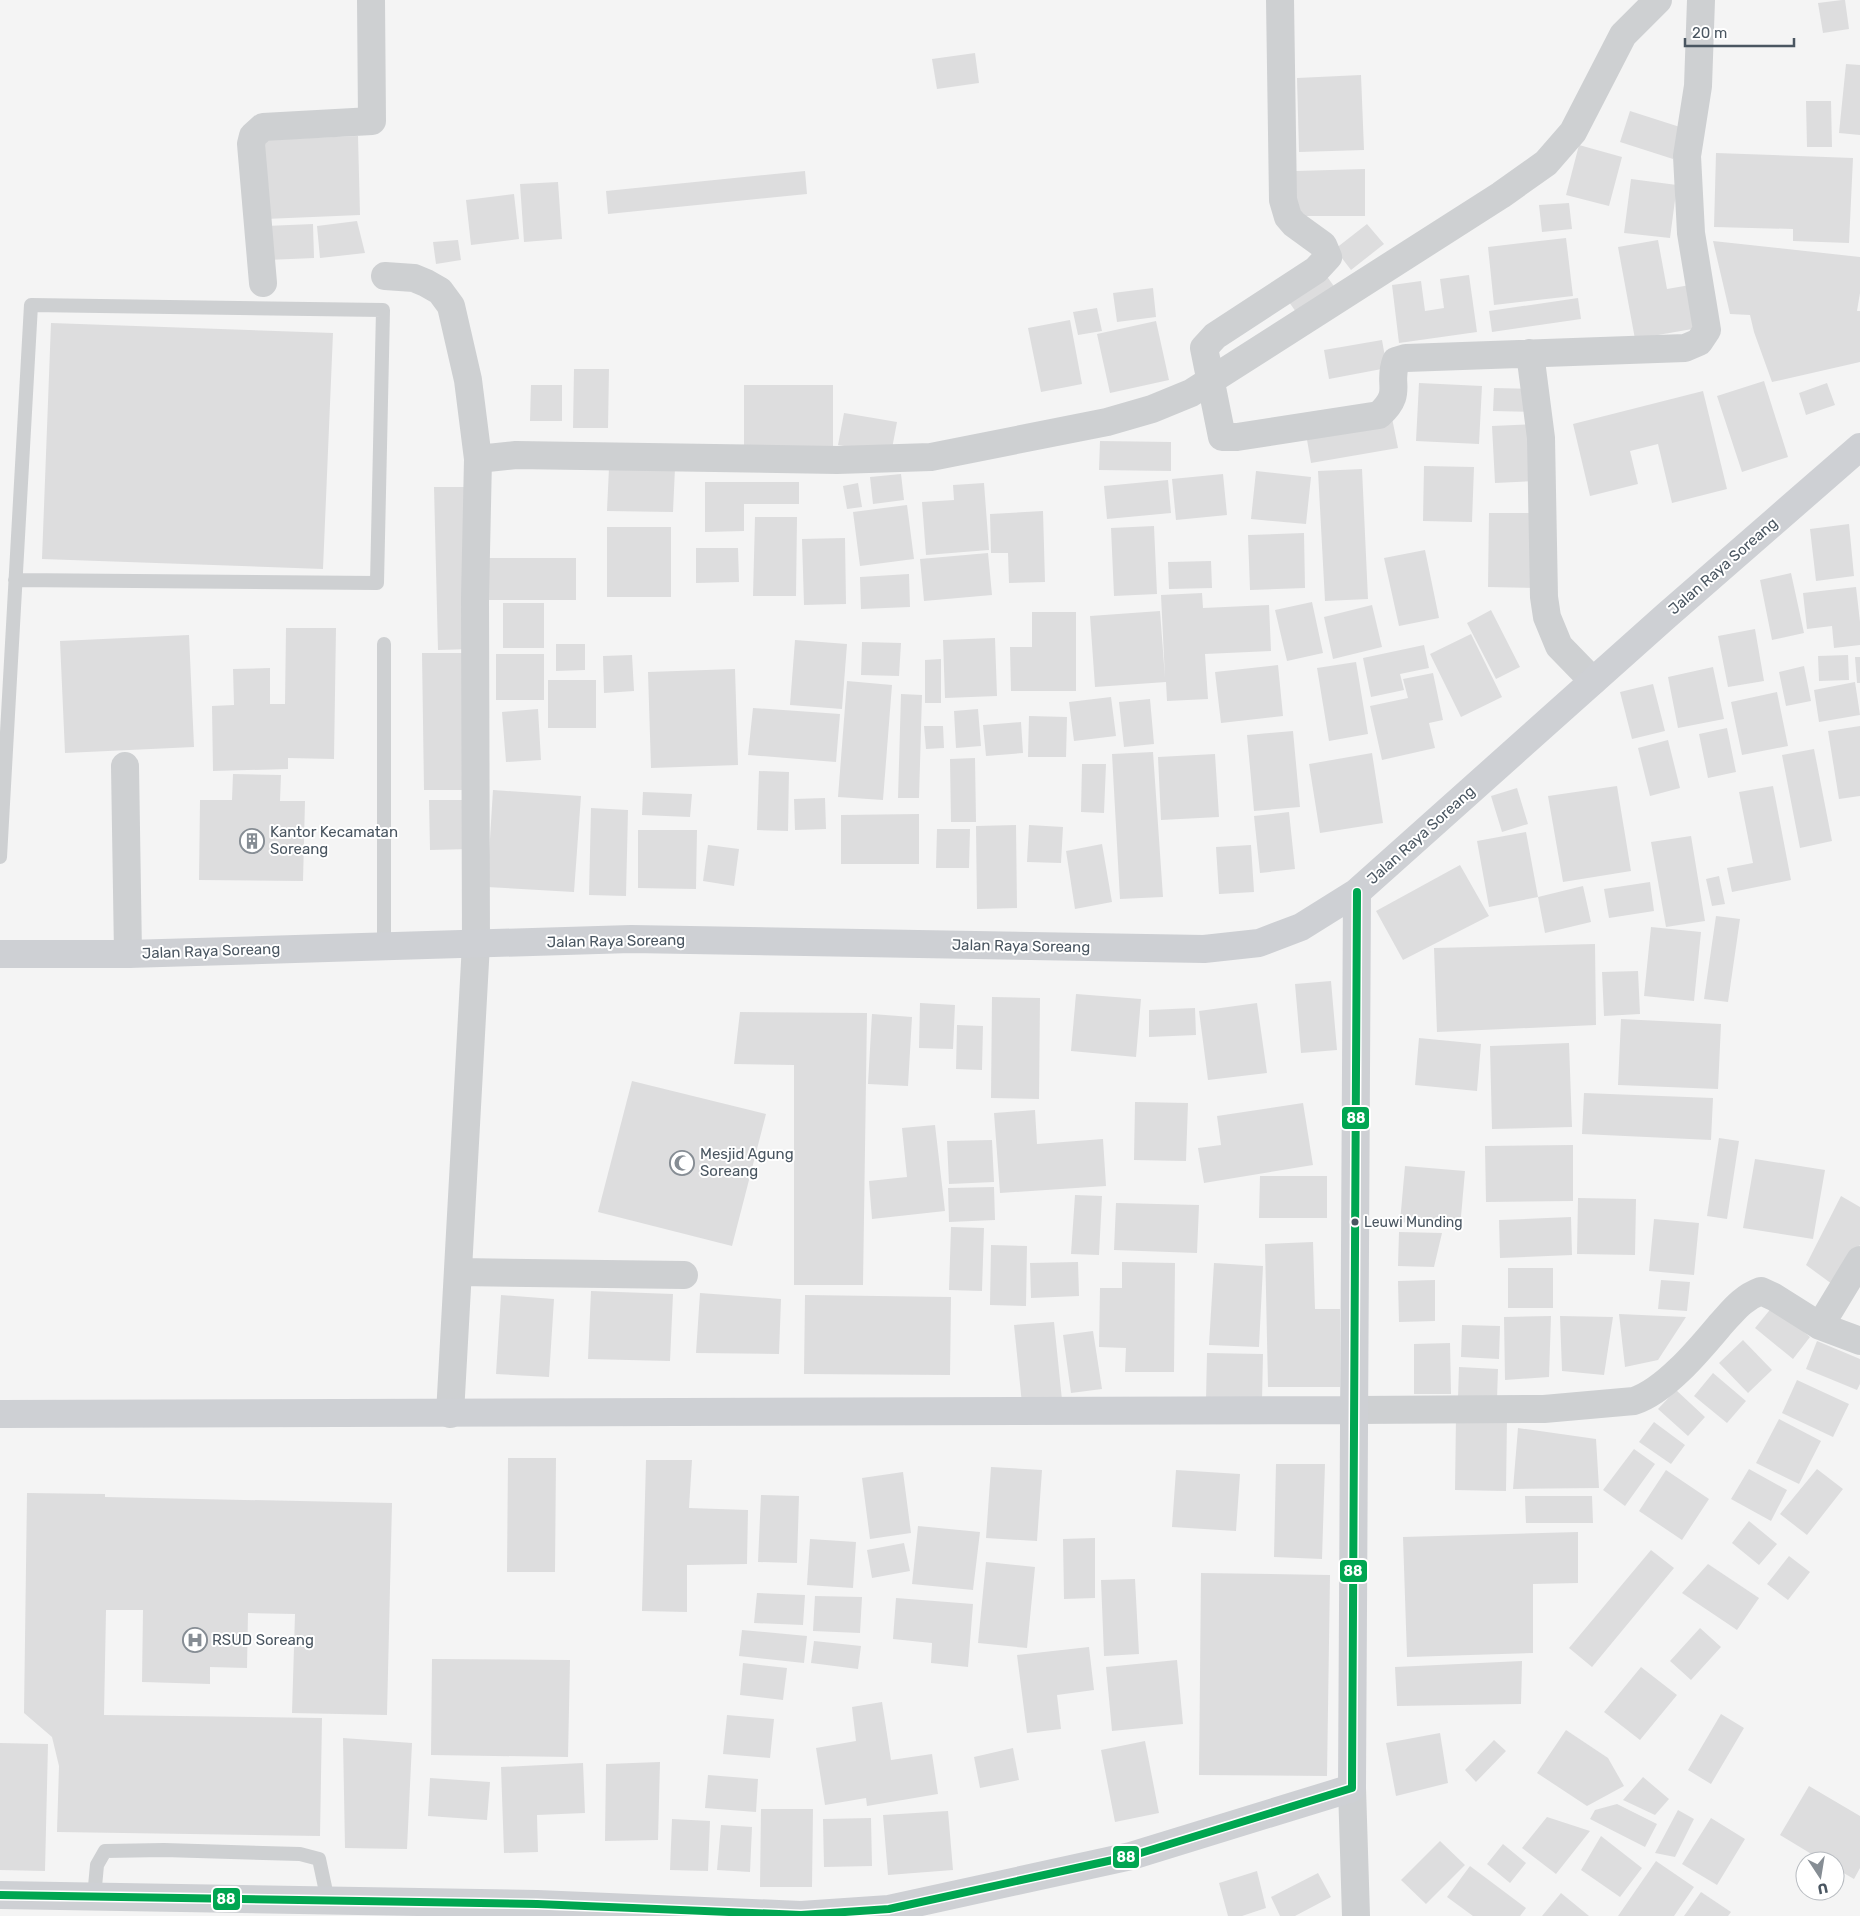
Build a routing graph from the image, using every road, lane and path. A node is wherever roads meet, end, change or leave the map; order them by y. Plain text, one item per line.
1 (371, 0) edge
2 (1280, 0) edge
3 (1658, 0) edge
4 (1701, 0) edge
5 (385, 276) dead end
6 (263, 283) dead end
7 (1530, 353) junction
8 (1208, 371) junction
9 (1860, 447) edge
10 (478, 459) junction
11 (15, 580) junction
12 (384, 644) dead end
13 (1593, 681) junction
14 (126, 766) dead end
15 (0, 857) edge
16 (1358, 892) junction
17 (476, 944) junction
18 (384, 947) junction
19 (0, 954) edge
20 (128, 954) junction
21 (1860, 1260) edge
22 (459, 1272) junction
23 (684, 1275) dead end
24 (1820, 1326) junction
25 (1860, 1342) edge
26 (1354, 1410) junction
27 (0, 1414) edge
28 (450, 1414) junction
29 (1352, 1788) junction
30 (0, 1895) edge
31 (94, 1897) junction
32 (328, 1900) junction
33 (1356, 1916) edge

1 - 6 street
2 - 8 street
3 - 8 street
4 - 7 street
5 - 10 street
7 - 8 street
7 - 13 street
8 - 10 street
9 - 13 main road, Jalan Raya Soreang
10 - 17 street
11 - 11 lane
11 - 15 lane
12 - 18 lane
13 - 16 main road, Jalan Raya Soreang
14 - 20 street
16 - 17 main road, Jalan Raya Soreang
16 - 26 main road
17 - 18 main road, Jalan Raya Soreang
17 - 22 street
18 - 20 main road, Jalan Raya Soreang
19 - 20 main road, Jalan Raya Soreang
21 - 24 street
22 - 23 street
22 - 28 street
24 - 25 street
24 - 26 street
26 - 28 main road
26 - 29 main road
27 - 28 main road
29 - 32 main road
29 - 33 street
30 - 31 main road
31 - 32 main road
31 - 32 lane

